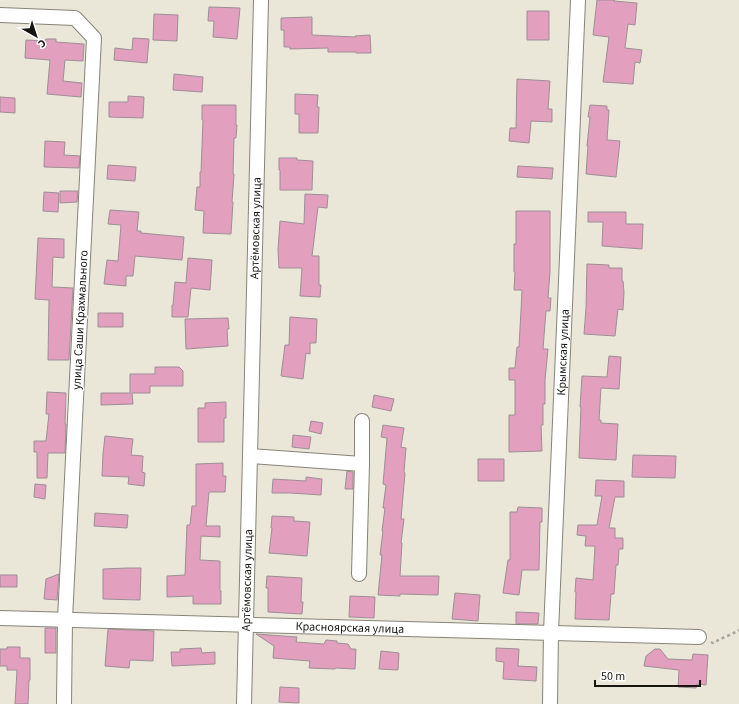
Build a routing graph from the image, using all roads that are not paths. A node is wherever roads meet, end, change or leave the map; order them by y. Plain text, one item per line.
1 (261, 0) edge
2 (578, 0) edge
3 (0, 15) edge
4 (362, 421) dead end
5 (250, 456) junction
6 (362, 464) junction
7 (359, 574) dead end
8 (0, 618) edge
9 (66, 619) junction
10 (246, 624) junction
11 (551, 632) junction
12 (700, 637) road end
13 (64, 704) edge
14 (244, 704) edge
15 (550, 704) edge

1 - 5 street, Артёмовская улица
2 - 11 street, Крымская улица
3 - 9 street, улица Саши Крахмального
4 - 6 street
5 - 6 street
5 - 10 street, Артёмовская улица
6 - 7 street
8 - 9 street, Красноярская улица
9 - 10 street, Красноярская улица
9 - 13 street, улица Саши Крахмального
10 - 11 street, Красноярская улица
10 - 14 street, Артёмовская улица
11 - 12 street, Красноярская улица
11 - 15 street, Крымская улица

